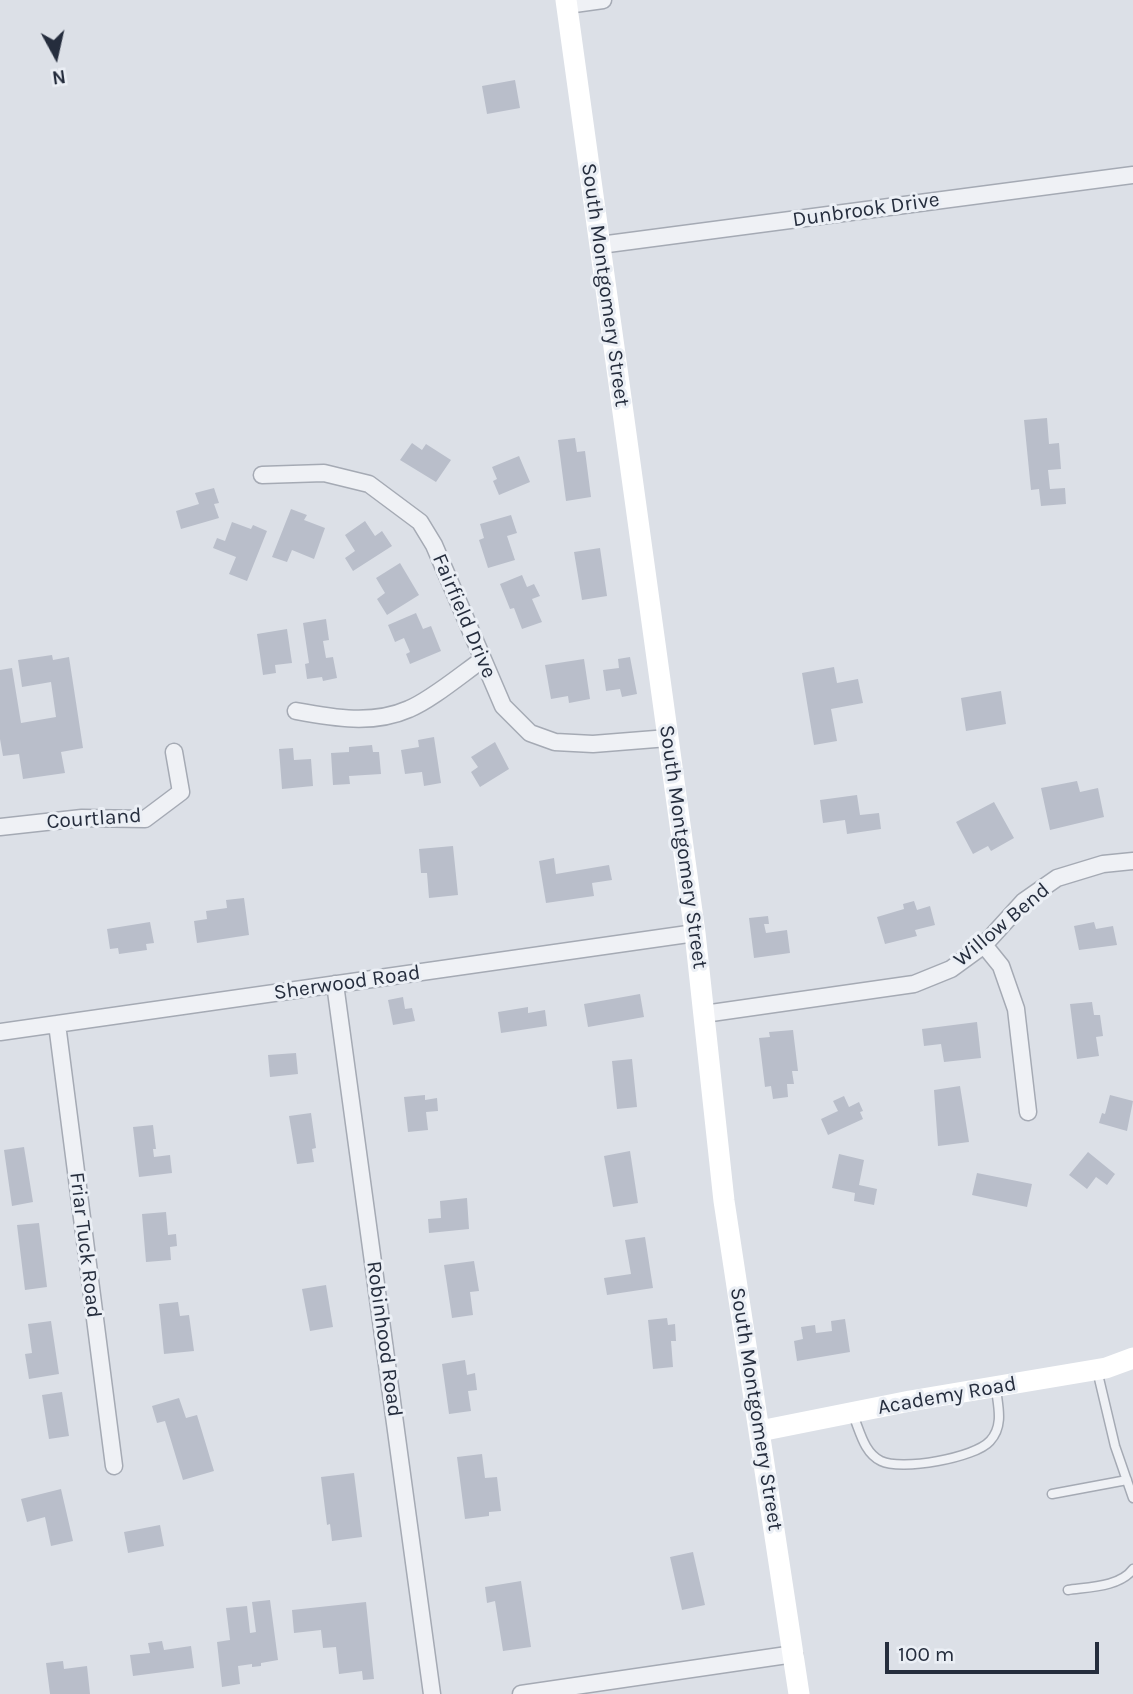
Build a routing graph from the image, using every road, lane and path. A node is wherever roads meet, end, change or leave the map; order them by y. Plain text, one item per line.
1 (603, 0) edge
2 (566, 2) edge
3 (1133, 175) edge
4 (600, 245) junction
5 (262, 475) dead end
6 (482, 660) junction
7 (296, 711) dead end
8 (668, 738) junction
9 (174, 752) dead end
10 (0, 827) edge
11 (1133, 860) edge
12 (695, 933) junction
13 (984, 945) junction
14 (335, 985) junction
15 (704, 1014) junction
16 (57, 1024) junction
17 (0, 1032) edge
18 (1028, 1112) dead end
19 (1133, 1358) edge
20 (1097, 1370) junction
21 (995, 1387) junction
22 (852, 1413) junction
23 (760, 1431) junction
24 (114, 1466) dead end
25 (1127, 1480) junction
26 (1052, 1494) dead end
27 (1133, 1497) edge
28 (1133, 1569) edge
29 (1068, 1590) dead end
30 (794, 1654) junction
31 (432, 1694) edge
32 (521, 1694) edge
33 (799, 1694) edge

1 - 2 street
2 - 4 street, South Montgomery Street
3 - 4 street, Dunbrook Drive
4 - 8 street, South Montgomery Street
5 - 6 street, Fairfield Drive
6 - 7 street
6 - 8 street, Fairfield Drive
8 - 12 street, South Montgomery Street
9 - 10 street, Courtland
11 - 13 street, Willow Bend
12 - 14 street, Sherwood Road
12 - 15 street, South Montgomery Street
13 - 15 street, Willow Bend
13 - 18 street
14 - 16 street, Sherwood Road
14 - 31 street, Robinhood Road
15 - 23 street, South Montgomery Street
16 - 17 street, Sherwood Road
16 - 24 street, Friar Tuck Road
19 - 20 street, Academy Road
20 - 21 street, Academy Road
20 - 25 lane
21 - 22 street, Academy Road
21 - 22 lane
22 - 23 street, Academy Road
23 - 30 street, South Montgomery Street
25 - 26 lane
25 - 27 lane
28 - 29 lane
30 - 32 street
30 - 33 street, South Montgomery Street

